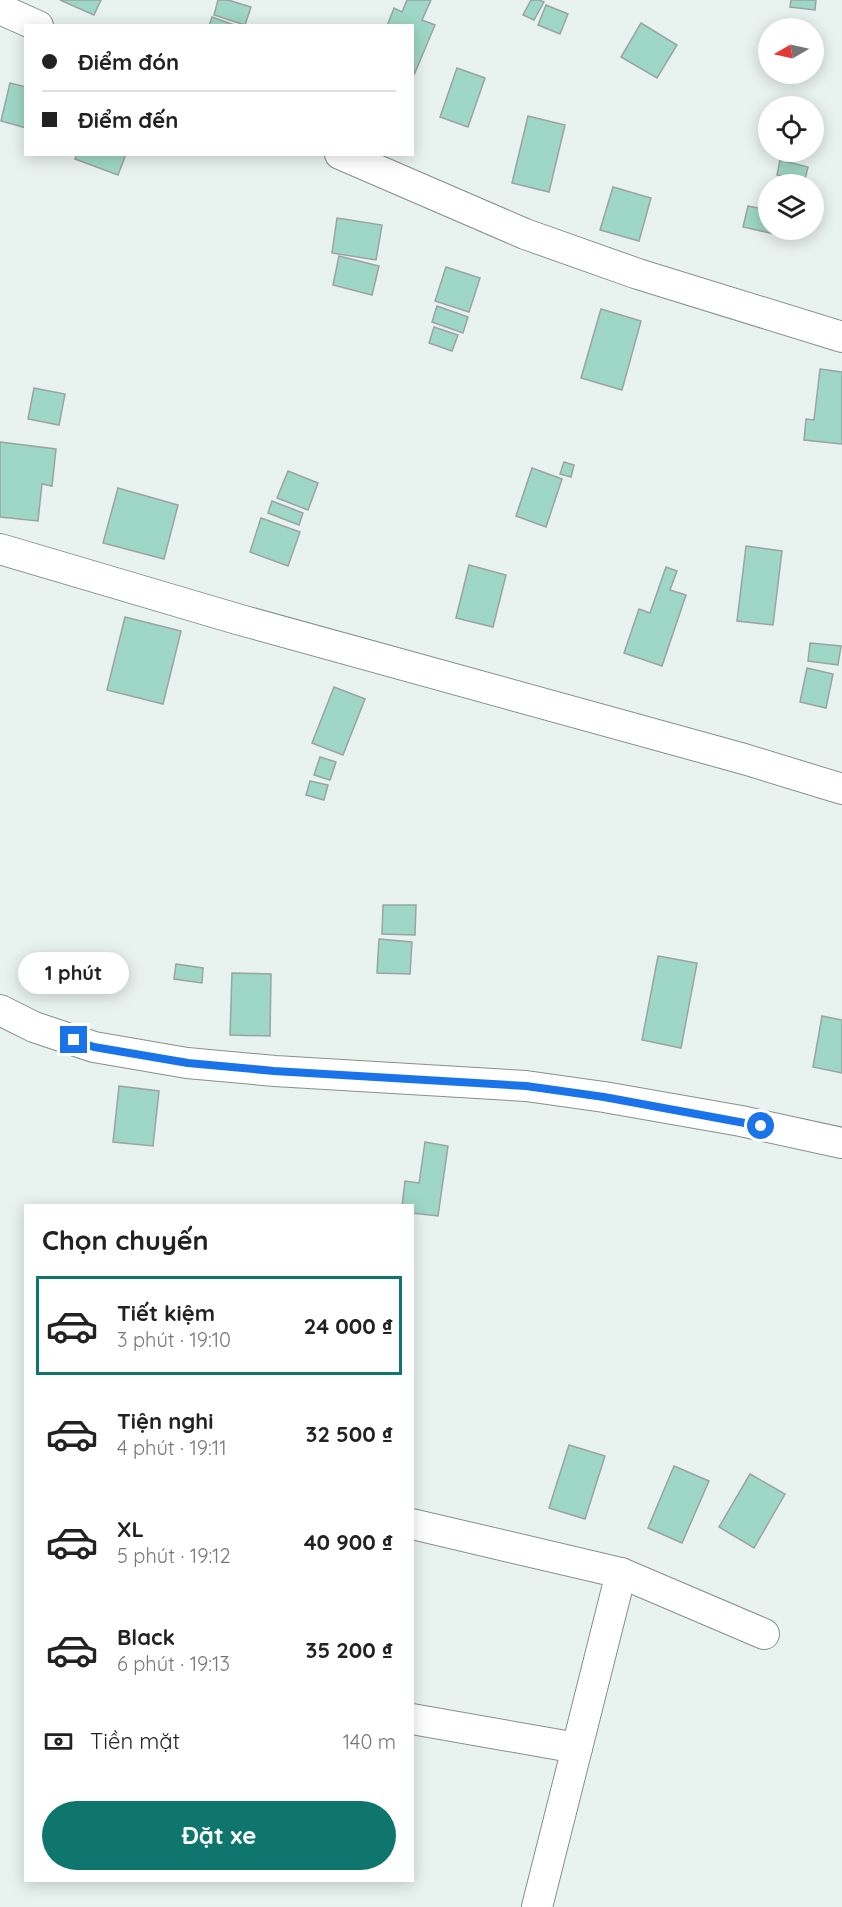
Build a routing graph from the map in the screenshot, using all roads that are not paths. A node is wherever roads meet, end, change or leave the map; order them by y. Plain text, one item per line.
1 (0, 9) edge
2 (34, 24) edge
3 (345, 156) edge
4 (842, 337) edge
5 (0, 549) edge
6 (842, 789) edge
7 (0, 1010) edge
8 (842, 1143) edge
9 (414, 1524) edge
10 (621, 1574) junction
11 (764, 1634) dead end
12 (414, 1719) edge
13 (577, 1748) junction
14 (537, 1907) edge

1 - 2 street
3 - 4 street
5 - 6 street
7 - 8 street
9 - 10 street
10 - 11 street
10 - 13 street
12 - 13 street
13 - 14 street

